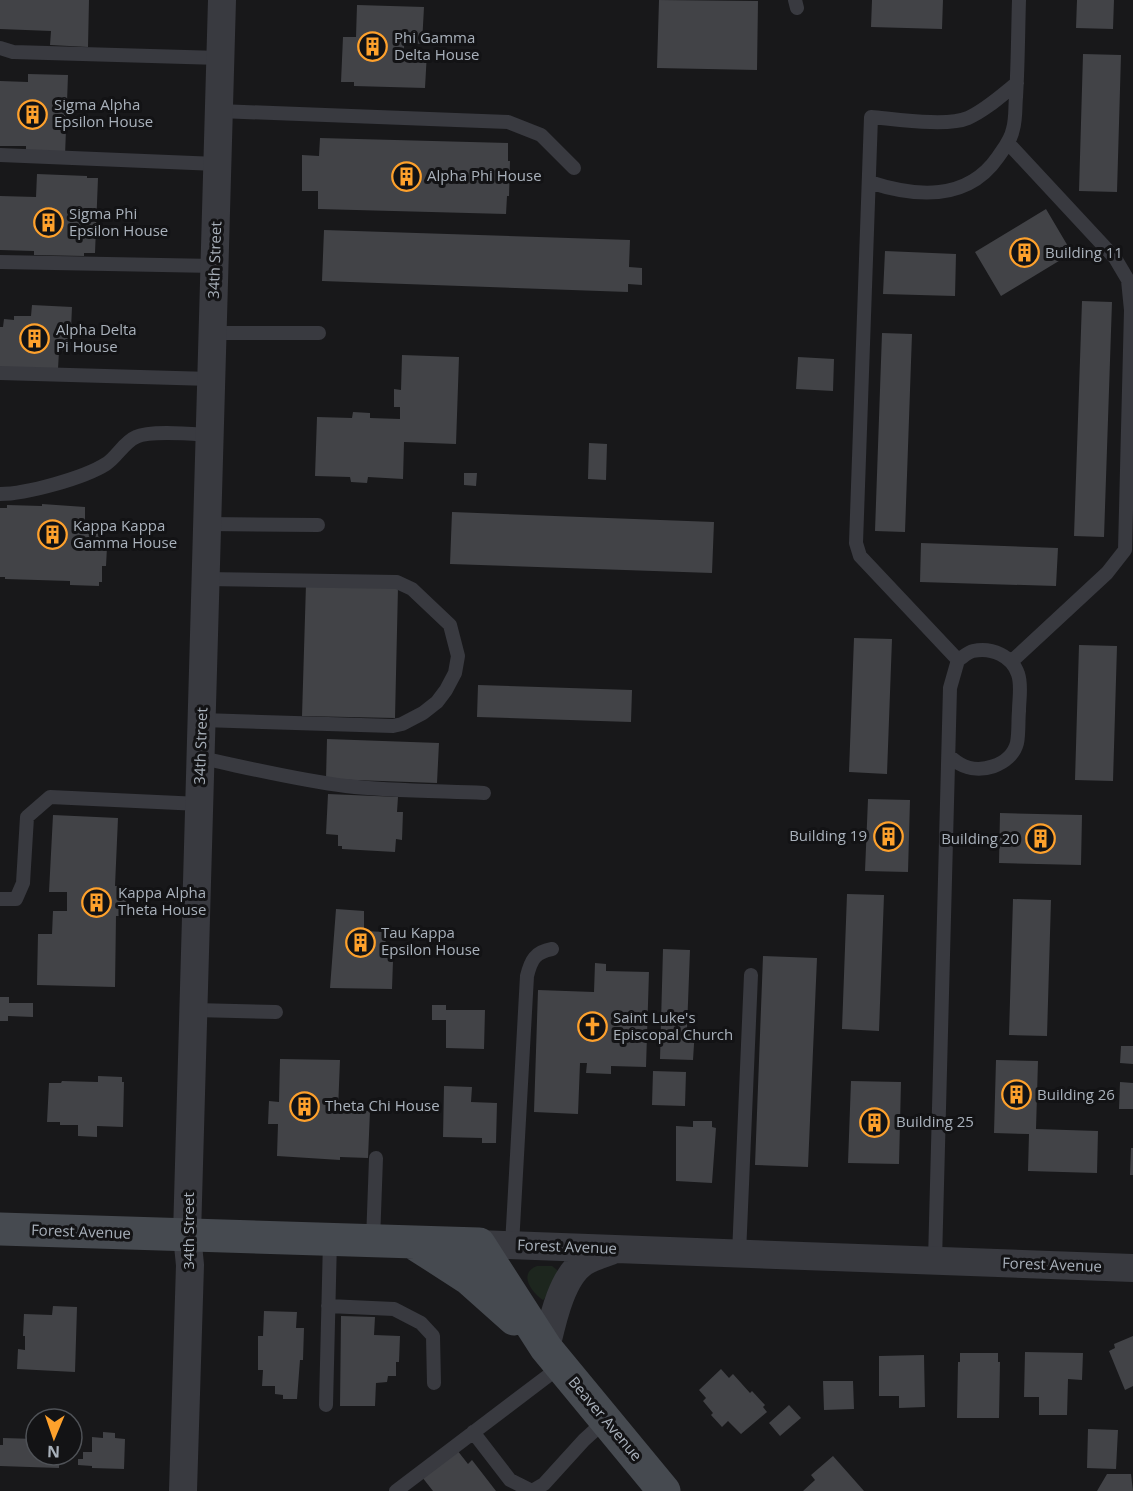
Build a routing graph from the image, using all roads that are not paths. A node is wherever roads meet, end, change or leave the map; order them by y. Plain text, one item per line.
1 (222, 0) edge
2 (1020, 0) edge
3 (0, 48) edge
4 (220, 58) junction
5 (1017, 83) junction
6 (219, 111) junction
7 (1008, 142) junction
8 (0, 155) edge
9 (218, 164) junction
10 (574, 168) dead end
11 (869, 182) junction
12 (0, 262) edge
13 (215, 266) junction
14 (213, 333) junction
15 (319, 333) dead end
16 (0, 373) edge
17 (211, 379) junction
18 (210, 435) junction
19 (0, 494) edge
20 (207, 524) junction
21 (318, 525) dead end
22 (206, 579) junction
23 (958, 660) junction
24 (1012, 661) junction
25 (202, 720) junction
26 (949, 756) junction
27 (201, 758) junction
28 (484, 793) dead end
29 (200, 804) junction
30 (0, 899) edge
31 (552, 949) dead end
32 (751, 975) dead end
33 (194, 1010) junction
34 (276, 1012) dead end
35 (376, 1158) dead end
36 (0, 1229) edge
37 (187, 1235) junction
38 (330, 1240) junction
39 (374, 1241) junction
40 (412, 1242) junction
41 (479, 1244) junction
42 (512, 1245) junction
43 (616, 1249) junction
44 (739, 1254) junction
45 (935, 1261) junction
46 (1133, 1268) edge
47 (328, 1306) junction
48 (554, 1357) junction
49 (434, 1383) dead end
50 (326, 1405) dead end
51 (606, 1420) junction
52 (473, 1432) junction
53 (546, 1488) edge
54 (183, 1491) edge
55 (396, 1491) edge
56 (664, 1491) edge

1 - 4 street, 34th Street
2 - 5 lane
3 - 4 lane
4 - 6 street, 34th Street
5 - 7 lane
5 - 11 lane
6 - 9 street, 34th Street
6 - 10 lane
7 - 11 lane
7 - 24 lane
8 - 9 lane
9 - 13 street, 34th Street
11 - 23 lane
12 - 13 lane
13 - 14 street, 34th Street
14 - 15 lane
14 - 17 street, 34th Street
16 - 17 lane
17 - 18 street, 34th Street
18 - 19 lane
18 - 20 street, 34th Street
20 - 21 lane
20 - 22 street, 34th Street
22 - 25 street, 34th Street
22 - 25 lane
23 - 24 lane
23 - 26 lane
24 - 26 lane
25 - 27 street, 34th Street
26 - 45 lane
27 - 28 lane
27 - 29 street, 34th Street
29 - 30 lane
29 - 33 street, 34th Street
31 - 42 lane
32 - 44 lane
33 - 34 lane
33 - 37 street, 34th Street
35 - 39 lane
36 - 37 main road, Forest Avenue
37 - 38 main road, Forest Avenue
37 - 54 street, 34th Street
38 - 39 main road, Forest Avenue
38 - 47 lane
39 - 40 main road, Forest Avenue
40 - 41 main road, Forest Avenue
40 - 48 main road, Beaver Avenue
41 - 42 street, Forest Avenue
41 - 48 main road, Beaver Avenue
42 - 43 street, Forest Avenue
43 - 44 street, Forest Avenue
43 - 48 street
44 - 45 street, Forest Avenue
45 - 46 street, Forest Avenue
47 - 49 lane
47 - 50 lane
48 - 51 main road, Beaver Avenue
48 - 52 lane
51 - 53 lane
51 - 56 main road, Beaver Avenue
52 - 53 lane
52 - 55 lane

